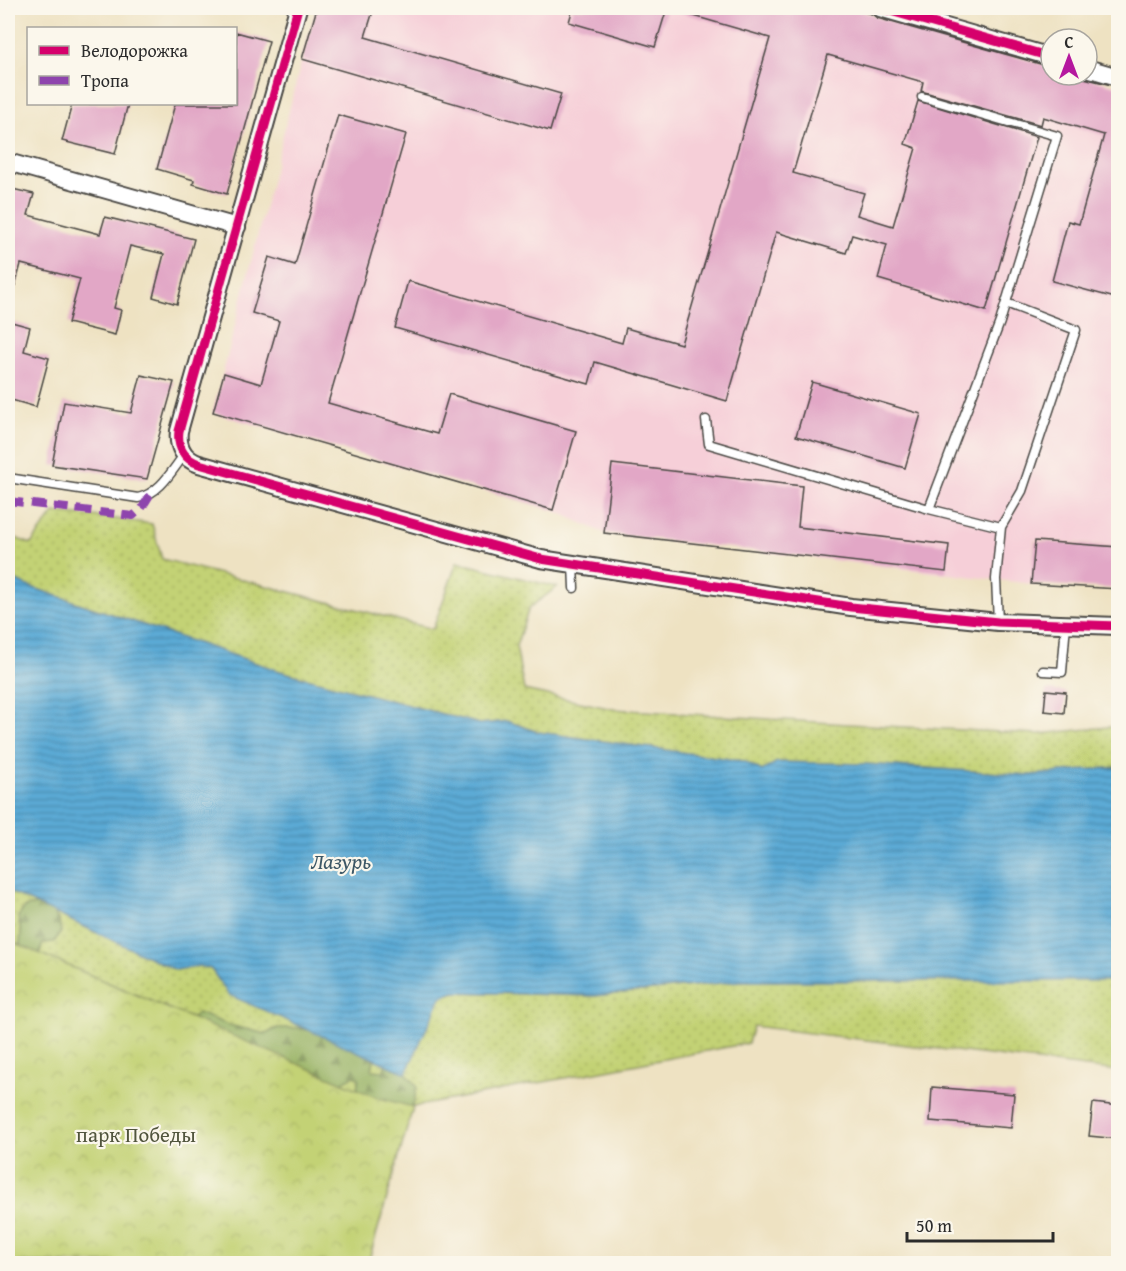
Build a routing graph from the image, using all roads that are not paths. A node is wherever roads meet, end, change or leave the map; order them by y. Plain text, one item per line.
1 (298, 8) edge
2 (886, 8) edge
3 (1039, 53) edge
4 (1099, 71) edge
5 (1119, 77) edge
6 (922, 97) dead end
7 (8, 162) edge
8 (237, 226) junction
9 (1006, 303) junction
10 (706, 420) dead end
11 (184, 455) junction
12 (8, 478) edge
13 (929, 509) junction
14 (1001, 527) junction
15 (573, 564) junction
16 (574, 588) dead end
17 (998, 622) junction
18 (1066, 624) junction
19 (1119, 626) edge
20 (1043, 671) dead end

1 - 8 street
2 - 3 street
4 - 5 street
6 - 9 lane
7 - 8 street
8 - 11 street
9 - 13 lane
9 - 14 lane
10 - 13 lane
11 - 12 lane
11 - 15 street
13 - 14 lane
14 - 17 lane
15 - 16 lane
15 - 17 street
17 - 18 street
18 - 19 street
18 - 20 lane

